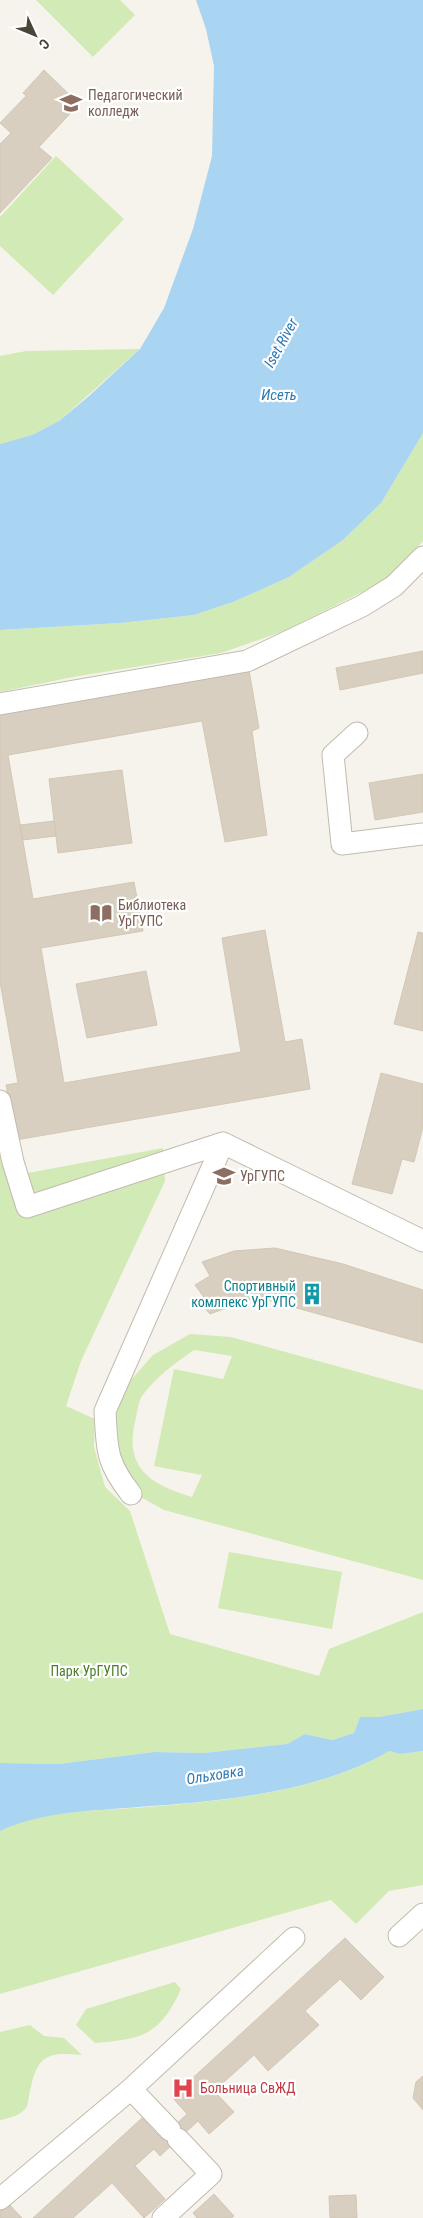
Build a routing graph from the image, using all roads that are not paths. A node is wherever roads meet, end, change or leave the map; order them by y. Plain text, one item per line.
1 (423, 556) edge
2 (0, 704) edge
3 (357, 733) dead end
4 (423, 834) edge
5 (0, 1101) edge
6 (223, 1144) junction
7 (423, 1241) edge
8 (131, 1494) dead end
9 (423, 1914) edge
10 (399, 1936) dead end
11 (294, 1938) dead end
12 (131, 2090) junction
13 (0, 2199) edge
14 (162, 2218) edge

1 - 2 street
3 - 4 street
5 - 6 street
6 - 7 street
6 - 8 street
9 - 10 street
11 - 12 street
12 - 13 street
12 - 14 street

